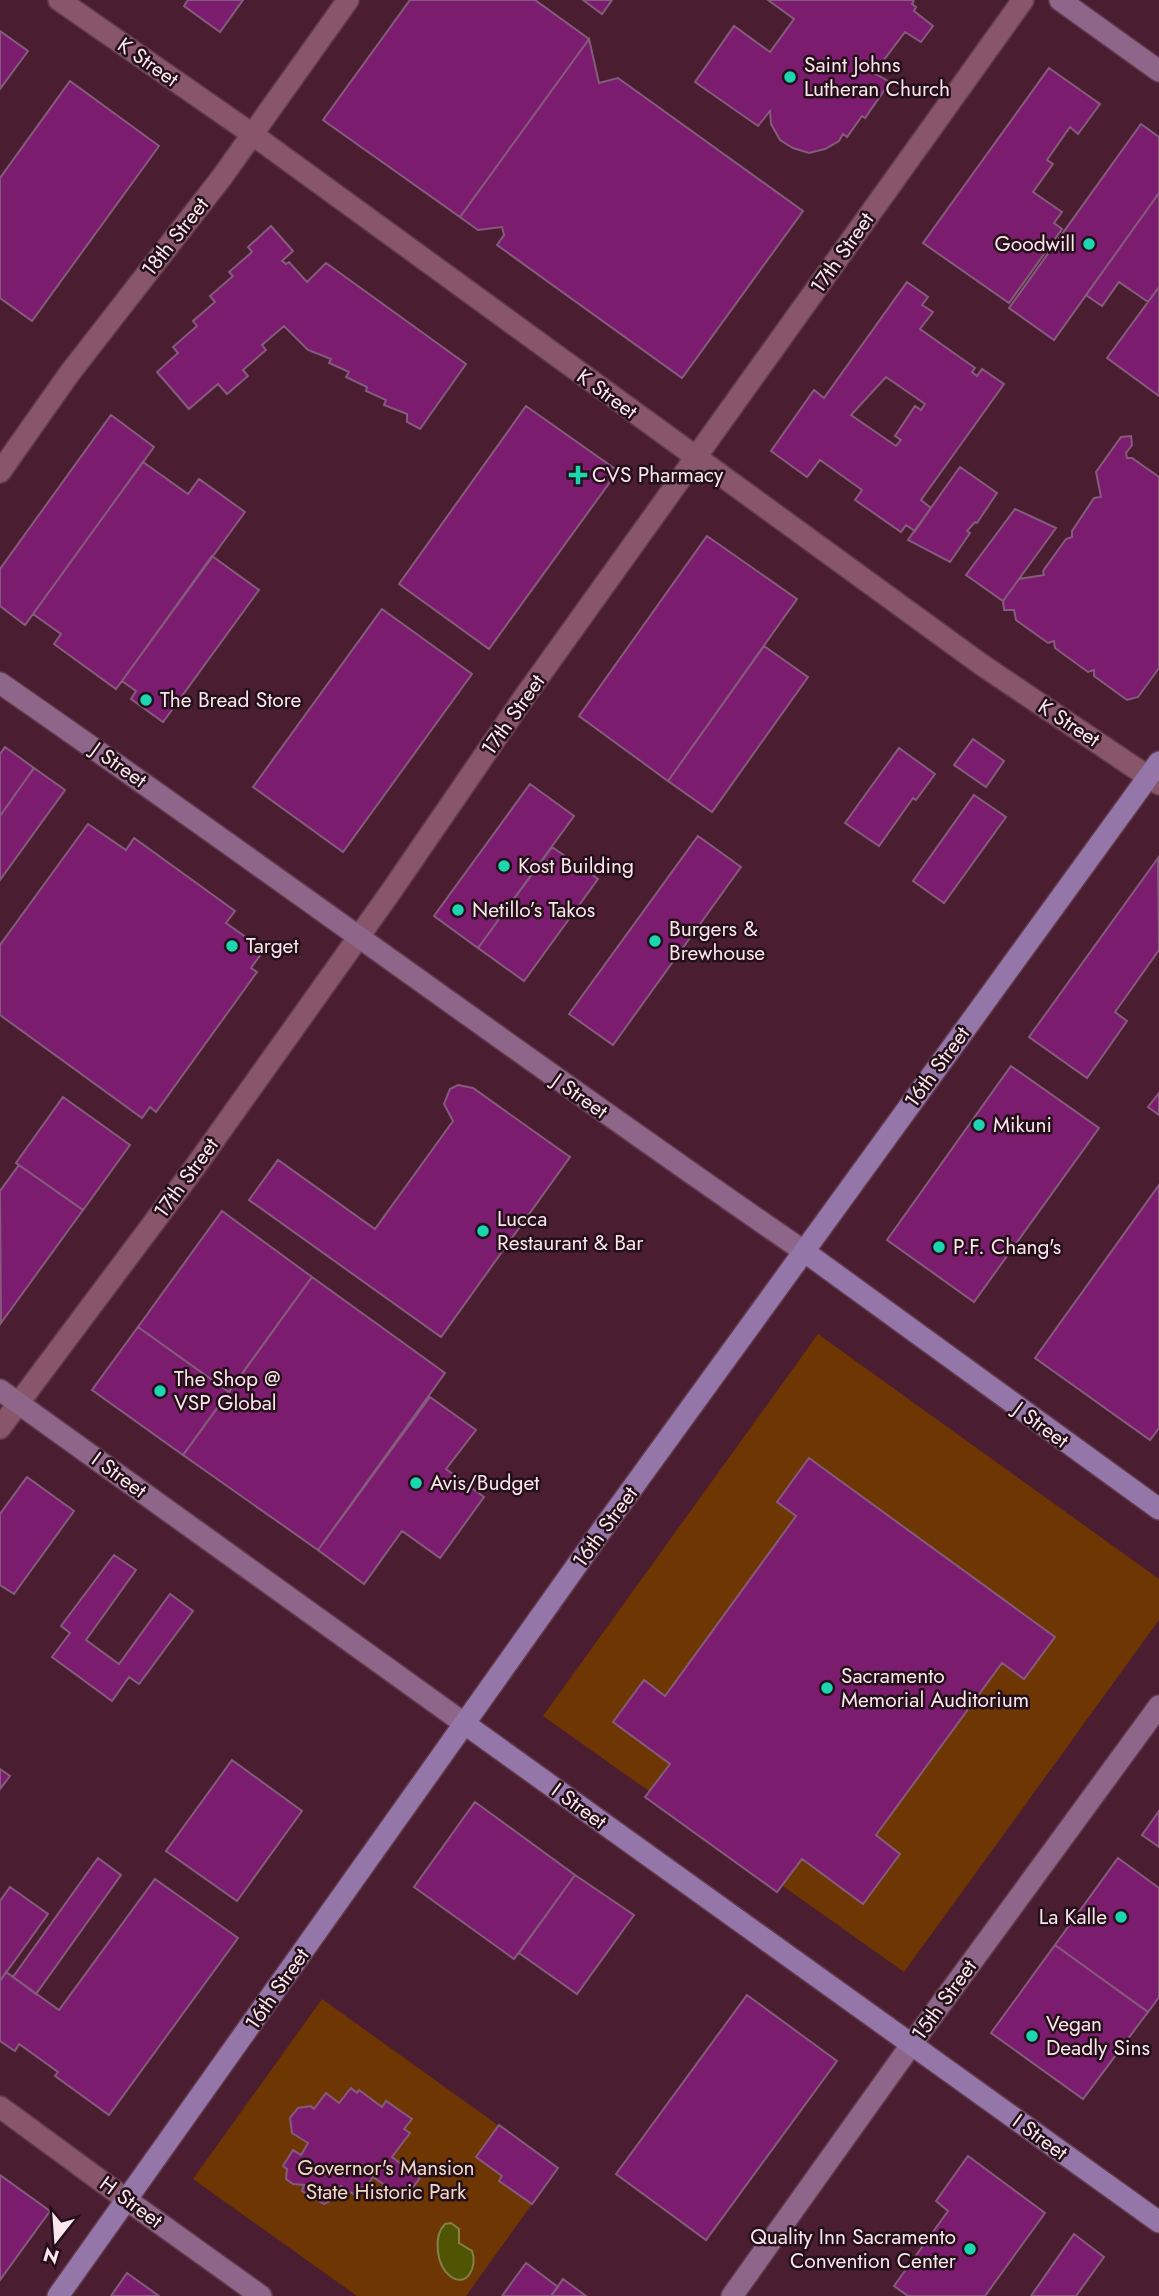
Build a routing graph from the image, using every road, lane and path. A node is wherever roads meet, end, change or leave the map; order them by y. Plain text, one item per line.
1 (59, 0) edge
2 (348, 0) edge
3 (1023, 0) edge
4 (1060, 0) edge
5 (1159, 71) edge
6 (252, 134) junction
7 (696, 459) junction
8 (0, 472) edge
9 (0, 683) edge
10 (1156, 774) edge
11 (359, 937) junction
12 (804, 1252) junction
13 (0, 1390) edge
14 (19, 1403) junction
15 (0, 1428) edge
16 (1159, 1509) edge
17 (1159, 1706) edge
18 (465, 1724) junction
19 (911, 2045) junction
20 (0, 2107) edge
21 (127, 2200) junction
22 (1159, 2222) edge
23 (58, 2296) edge
24 (261, 2296) edge
25 (732, 2296) edge

1 - 6 street, K Street
2 - 6 street, 18th Street
3 - 7 street, 17th Street
4 - 5 main road
6 - 7 street, K Street
6 - 8 street, 18th Street
7 - 10 street, K Street
7 - 11 street, 17th Street
9 - 11 main road, J Street
10 - 12 main road, 16th Street
11 - 12 main road, J Street
11 - 14 street, 17th Street
12 - 16 main road, J Street
12 - 18 main road, 16th Street
13 - 14 main road, I Street
14 - 15 street, 17th Street
14 - 18 main road, I Street
17 - 19 main road, 15th Street
18 - 19 main road, I Street
18 - 21 main road, 16th Street
19 - 22 main road, I Street
19 - 25 main road, 15th Street
20 - 21 street, H Street
21 - 23 main road, 16th Street
21 - 24 main road, H Street

